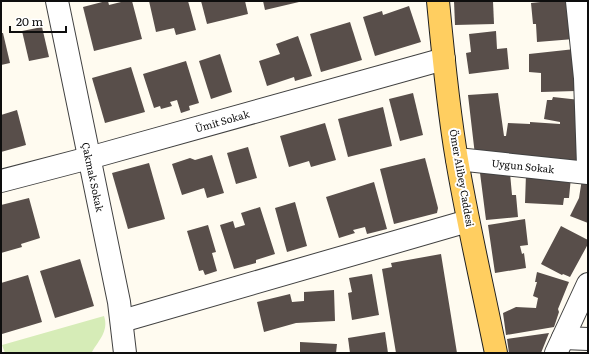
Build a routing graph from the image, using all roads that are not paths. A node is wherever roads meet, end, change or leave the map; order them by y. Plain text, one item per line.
1 (57, 1) edge
2 (438, 1) edge
3 (577, 1) edge
4 (444, 59) junction
5 (89, 158) junction
6 (457, 159) junction
7 (588, 165) edge
8 (588, 173) edge
9 (1, 181) edge
10 (468, 221) junction
11 (588, 284) edge
12 (122, 320) junction
13 (588, 339) edge
14 (560, 346) edge
15 (494, 350) edge
16 (125, 353) edge

1 - 5 street, Çakmak Sokak
2 - 4 main road, Ömer Alibey Caddesi
3 - 7 street
4 - 5 street, Ümit Sokak
4 - 6 main road, Ömer Alibey Caddesi
5 - 9 street, Ümit Sokak
5 - 12 street, Çakmak Sokak
6 - 8 street, Uygun Sokak
6 - 10 main road, Ömer Alibey Caddesi
10 - 12 street
10 - 15 main road, Ömer Alibey Caddesi
11 - 14 street
12 - 16 street, Çakmak Sokak
13 - 14 street

